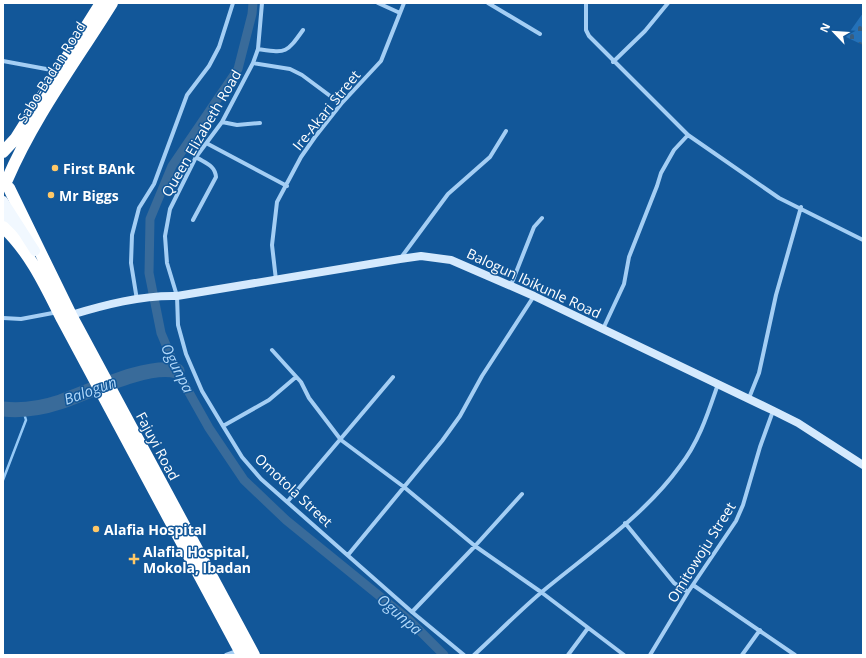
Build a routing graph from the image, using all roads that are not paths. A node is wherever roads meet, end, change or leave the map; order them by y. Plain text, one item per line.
1 (101, 3) edge
2 (112, 3) edge
3 (233, 3) edge
4 (262, 3) edge
5 (378, 3) edge
6 (404, 3) edge
7 (488, 3) edge
8 (586, 3) edge
9 (668, 3) edge
10 (400, 13) junction
11 (303, 30) dead end
12 (540, 34) dead end
13 (258, 49) junction
14 (3, 62) edge
15 (613, 62) junction
16 (253, 63) junction
17 (59, 71) junction
18 (341, 104) junction
19 (222, 122) junction
20 (260, 123) dead end
21 (506, 131) dead end
22 (688, 135) junction
23 (208, 144) junction
24 (3, 152) edge
25 (196, 158) junction
26 (6, 181) edge
27 (287, 186) junction
28 (3, 200) edge
29 (3, 207) edge
30 (801, 207) junction
31 (3, 215) edge
32 (542, 218) dead end
33 (193, 220) dead end
34 (3, 227) edge
35 (863, 240) edge
36 (33, 254) junction
37 (400, 259) junction
38 (43, 271) junction
39 (276, 281) junction
40 (511, 285) junction
41 (177, 296) junction
42 (534, 296) junction
43 (141, 299) junction
44 (58, 312) junction
45 (71, 315) junction
46 (3, 318) edge
47 (603, 329) junction
48 (272, 350) dead end
49 (296, 377) junction
50 (393, 377) dead end
51 (718, 384) junction
52 (103, 385) junction
53 (749, 398) junction
54 (774, 410) junction
55 (223, 426) junction
56 (341, 440) junction
57 (863, 465) edge
58 (404, 487) junction
59 (522, 494) dead end
60 (288, 501) junction
61 (624, 523) junction
62 (475, 546) junction
63 (348, 555) junction
64 (693, 585) junction
65 (541, 592) junction
66 (688, 592) junction
67 (412, 612) junction
68 (588, 628) junction
69 (760, 630) junction
70 (241, 652) edge
71 (226, 655) edge
72 (254, 655) edge
73 (464, 655) edge
74 (474, 655) edge
75 (568, 655) edge
76 (624, 655) edge
77 (650, 655) edge
78 (742, 655) edge
79 (795, 655) edge

1 - 17 highway, Sabo-Badan Road
2 - 26 highway, Sabo-Badan Road
3 - 43 street
4 - 13 street, Queen Elizabeth Road
5 - 10 street
6 - 10 street, Ire-Akari Street
7 - 12 street
8 - 15 street
9 - 15 street
10 - 18 street, Ire-Akari Street
11 - 13 street
13 - 16 street, Queen Elizabeth Road
14 - 17 street
15 - 22 street
16 - 18 street
16 - 19 street, Queen Elizabeth Road
17 - 24 highway, Sabo-Badan Road
18 - 27 street, Ire-Akari Street
19 - 20 street
19 - 23 street, Queen Elizabeth Road
21 - 37 street
22 - 30 street
22 - 47 street
23 - 25 street, Queen Elizabeth Road
23 - 27 street
25 - 33 street
25 - 41 street, Queen Elizabeth Road
26 - 29 highway, Sabo-Badan Road
26 - 38 highway
27 - 39 street, Ire-Akari Street
28 - 36 main road, bridge
30 - 35 street
30 - 53 street
31 - 36 main road
32 - 40 street
34 - 38 highway
36 - 38 main road, Fajuyi Road
37 - 39 street, Balogun Ibikunle Road
37 - 40 street, Balogun Ibikunle Road
38 - 44 highway, Fajuyi Road
38 - 45 highway, Fajuyi Road
39 - 41 street, Balogun Ibikunle Road
40 - 42 street, Balogun Ibikunle Road
41 - 43 street, Balogun Ibikunle Road
41 - 55 street, Omotola Street
42 - 47 street, Balogun Ibikunle Road
42 - 58 street
43 - 45 street, Balogun Ibikunle Road
44 - 46 street
44 - 52 highway, Fajuyi Road
45 - 52 highway, Fajuyi Road
47 - 51 street, Balogun Ibikunle Road
48 - 49 street
49 - 55 street
49 - 56 street
50 - 56 street
51 - 53 street, Balogun Ibikunle Road
51 - 61 street
52 - 70 highway, Fajuyi Road
52 - 72 highway, Fajuyi Road
53 - 54 street, Balogun Ibikunle Road
54 - 57 street, Balogun Ibikunle Road
54 - 64 street, Omitowoju Street
55 - 60 street, Omotola Street
56 - 58 street
56 - 60 street
58 - 62 street
58 - 63 street
59 - 62 street
60 - 63 street, Omotola Street
61 - 65 street
61 - 66 street
62 - 65 street
62 - 67 street
63 - 67 street, Omotola Street
64 - 66 street, Omitowoju Street
64 - 69 street
65 - 68 street
65 - 74 street
66 - 77 street, Omitowoju Street
67 - 73 street, Omotola Street
68 - 75 street
68 - 76 street
69 - 78 street
69 - 79 street
70 - 71 street

